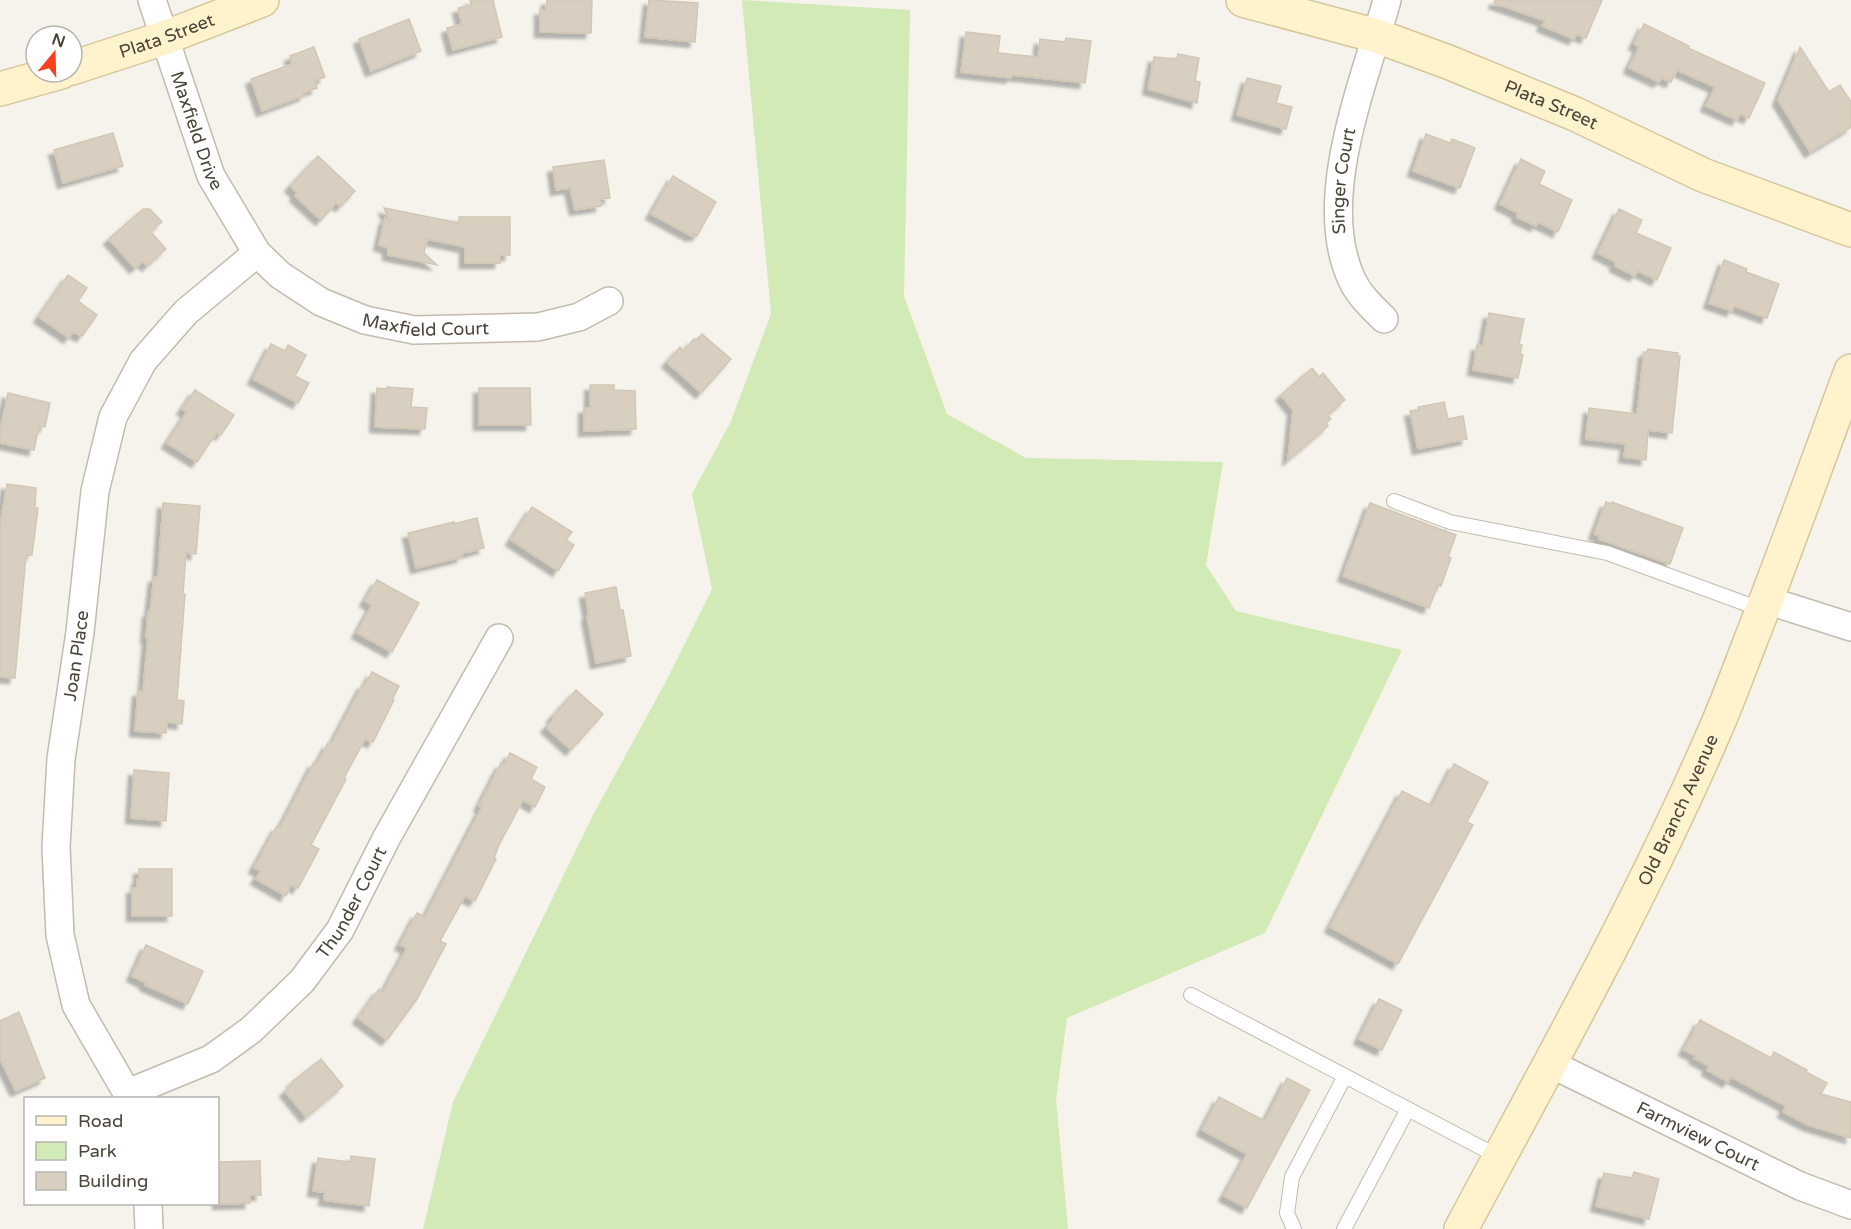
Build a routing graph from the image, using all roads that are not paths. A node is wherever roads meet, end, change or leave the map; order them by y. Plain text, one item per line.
1 (152, 0) edge
2 (262, 0) edge
3 (1243, 0) edge
4 (1387, 0) edge
5 (1377, 36) junction
6 (164, 38) junction
7 (84, 65) edge
8 (24, 82) edge
9 (0, 88) edge
10 (1851, 230) edge
11 (257, 253) junction
12 (609, 301) dead end
13 (1384, 319) dead end
14 (1851, 371) edge
15 (1394, 501) dead end
16 (1765, 605) junction
17 (1851, 627) edge
18 (499, 638) dead end
19 (1191, 994) dead end
20 (1550, 1063) junction
21 (1345, 1076) junction
22 (129, 1096) edge
23 (1408, 1109) junction
24 (1499, 1157) junction
25 (148, 1205) edge
26 (1851, 1205) edge
27 (149, 1229) edge
28 (1294, 1229) edge
29 (1344, 1229) edge
30 (1461, 1229) edge

1 - 6 street, Maxfield Drive
2 - 6 main road, Plata Street
3 - 5 main road, Plata Street
4 - 5 street, Singer Court
5 - 10 main road, Plata Street
5 - 13 street, Singer Court
6 - 7 main road, Plata Street
6 - 11 street, Maxfield Drive
8 - 9 main road
11 - 12 street, Maxfield Court
11 - 22 street, Joan Place
14 - 16 main road, Old Branch Avenue
15 - 16 lane
16 - 17 street
16 - 20 main road, Old Branch Avenue
18 - 22 street, Thunder Court
19 - 21 lane
20 - 24 main road, Old Branch Avenue
20 - 26 street, Farmview Court
21 - 23 lane
21 - 28 lane
23 - 24 lane
23 - 29 lane
24 - 30 main road, Old Branch Avenue
25 - 27 street

